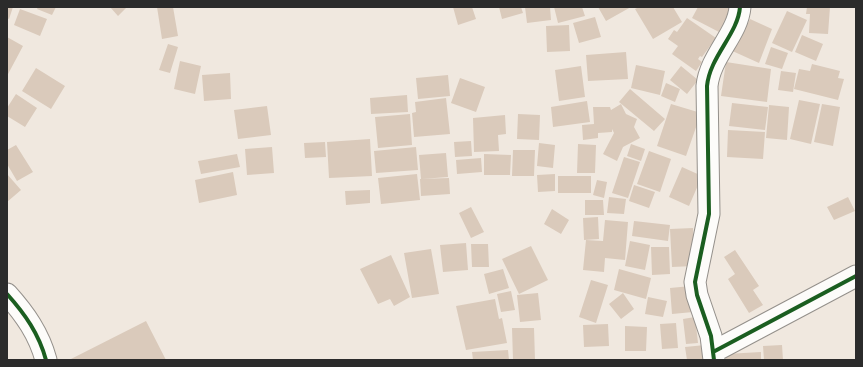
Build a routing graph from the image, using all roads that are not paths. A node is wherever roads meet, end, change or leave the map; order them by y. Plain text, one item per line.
1 (740, 7) edge
2 (856, 276) edge
3 (7, 294) edge
4 (714, 356) edge
5 (46, 360) edge

1 - 4 street
2 - 4 street
3 - 5 street

